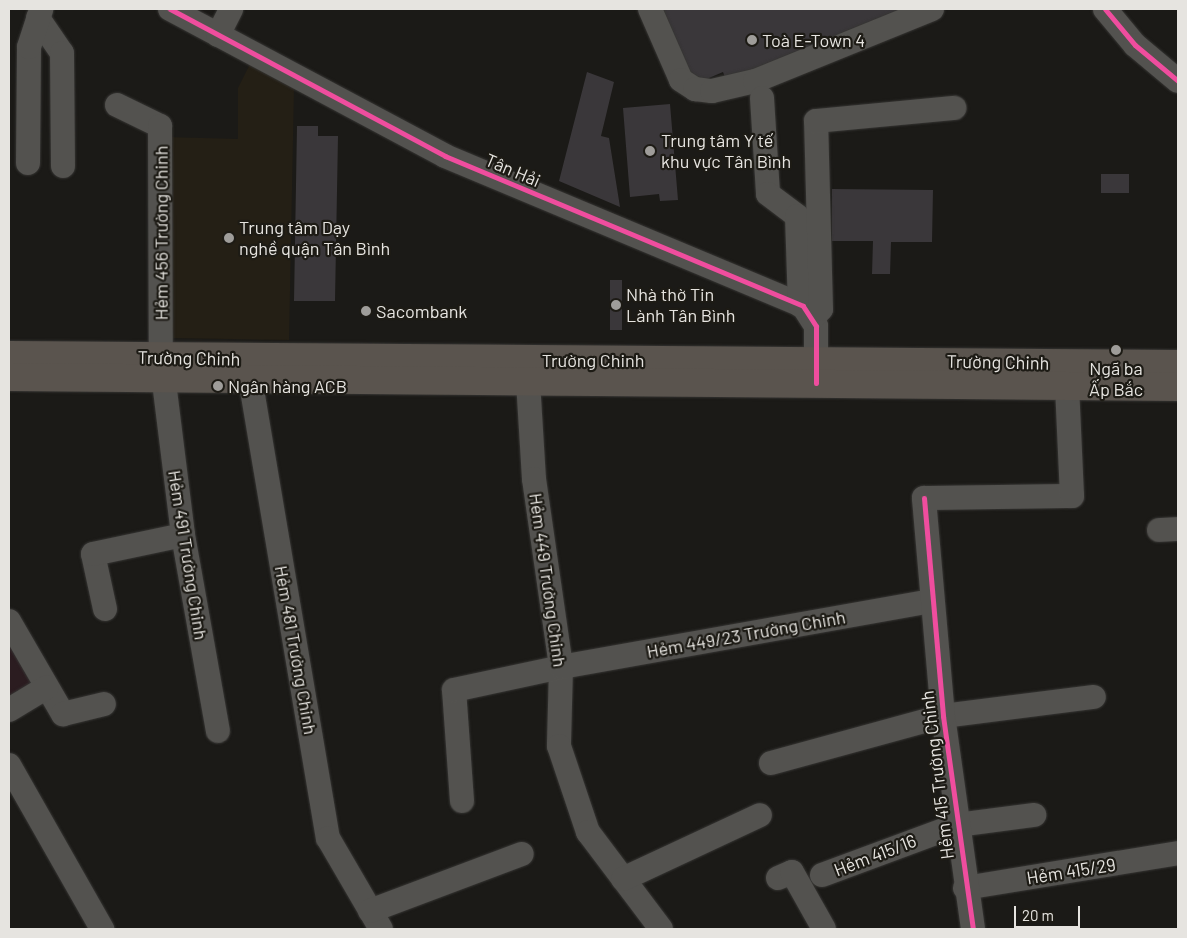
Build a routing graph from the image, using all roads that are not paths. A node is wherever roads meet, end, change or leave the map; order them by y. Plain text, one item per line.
1 (170, 9) edge
2 (231, 9) edge
3 (650, 9) edge
4 (932, 9) edge
5 (1105, 9) edge
6 (40, 13) edge
7 (218, 34) junction
8 (1178, 81) edge
9 (762, 98) dead end
10 (117, 105) dead end
11 (954, 108) dead end
12 (28, 162) dead end
13 (63, 166) dead end
14 (806, 311) junction
15 (9, 355) edge
16 (1178, 364) edge
17 (163, 368) junction
18 (249, 369) junction
19 (816, 372) junction
20 (9, 377) edge
21 (528, 380) junction
22 (1068, 385) junction
23 (1178, 386) edge
24 (183, 536) junction
25 (932, 601) junction
26 (105, 610) dead end
27 (9, 621) edge
28 (561, 667) junction
29 (47, 687) junction
30 (1094, 698) dead end
31 (104, 704) dead end
32 (9, 710) edge
33 (944, 716) junction
34 (218, 731) dead end
35 (771, 762) dead end
36 (9, 765) edge
37 (462, 801) dead end
38 (760, 815) dead end
39 (1034, 815) dead end
40 (957, 825) junction
41 (1178, 853) edge
42 (522, 854) dead end
43 (822, 875) dead end
44 (778, 878) dead end
45 (623, 879) junction
46 (964, 888) junction
47 (375, 920) edge
48 (102, 929) edge
49 (661, 929) edge
50 (824, 929) edge
51 (973, 929) edge

1 - 7 street, Tân Hải
2 - 7 street
3 - 4 street
5 - 8 street
6 - 12 street
6 - 13 street
7 - 14 street, Tân Hải
9 - 14 street
10 - 17 street, Hẻm 456 Trường Chinh
11 - 14 street
14 - 19 street
15 - 17 main road, Trường Chinh
16 - 19 main road, Trường Chinh
17 - 18 main road, Trường Chinh
17 - 20 main road, Trường Chinh
17 - 24 street, Hẻm 491 Trường Chinh
18 - 19 main road, Trường Chinh
18 - 21 main road, Trường Chinh
18 - 47 street, Hẻm 481 Trường Chinh
19 - 21 main road, Trường Chinh
19 - 22 main road, Trường Chinh
21 - 28 street, Hẻm 449 Trường Chinh
22 - 23 main road, Trường Chinh
22 - 25 street, Hẻm 415 Trường Chinh
24 - 26 street
24 - 34 street, Hẻm 491 Trường Chinh
25 - 28 street, Hẻm 449/23 Trường Chinh
25 - 33 street, Hẻm 415 Trường Chinh
27 - 29 street
28 - 37 street, Hẻm 449/23 Trường Chinh
28 - 45 street, Hẻm 449 Trường Chinh
29 - 31 street
29 - 32 street
30 - 33 street
33 - 35 street
33 - 40 street, Hẻm 415 Trường Chinh
36 - 48 street
38 - 45 street
39 - 40 street, Hẻm 415/16
40 - 43 street, Hẻm 415/16
40 - 46 street, Hẻm 415 Trường Chinh
41 - 46 street, Hẻm 415/29
42 - 47 street
44 - 50 street
45 - 49 street, Hẻm 449 Trường Chinh
46 - 51 street, Hẻm 415 Trường Chinh

